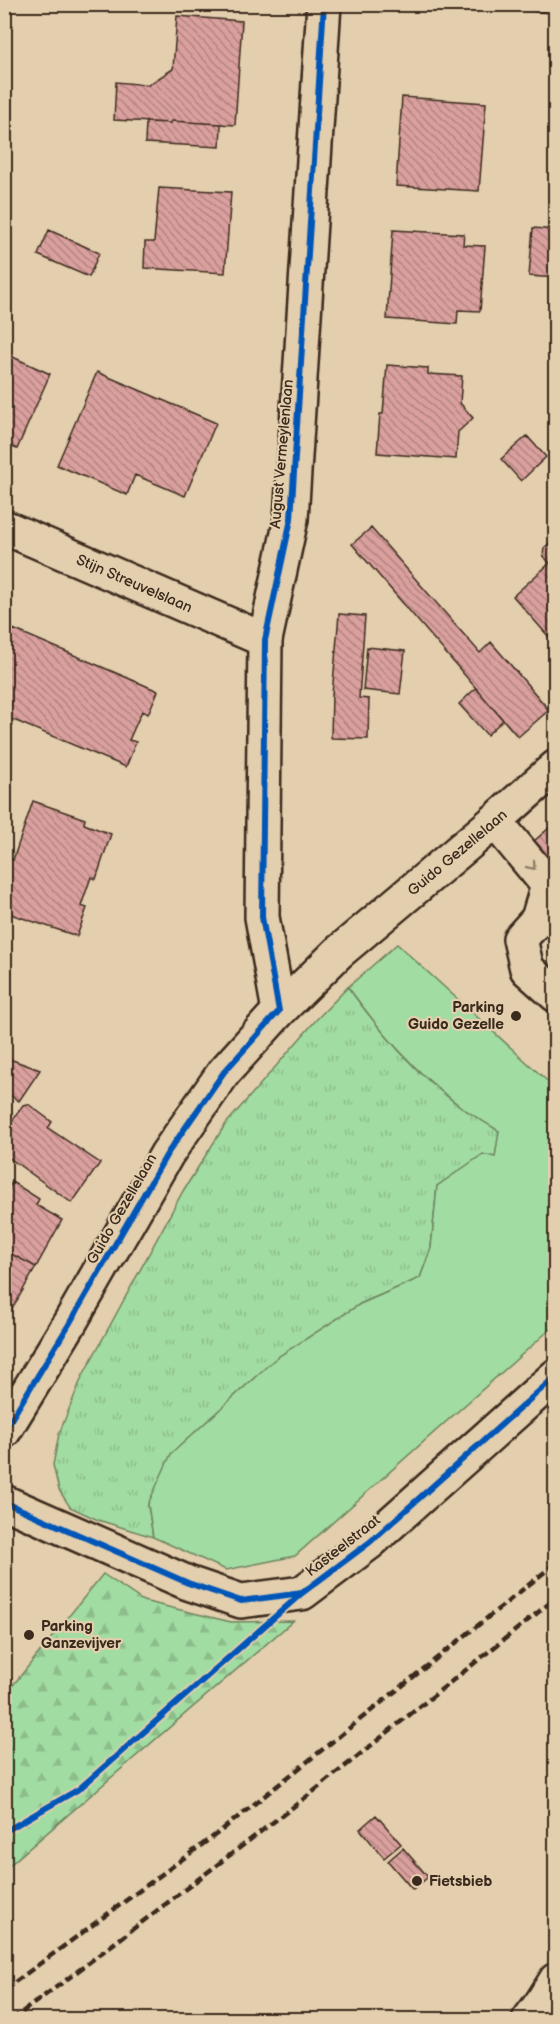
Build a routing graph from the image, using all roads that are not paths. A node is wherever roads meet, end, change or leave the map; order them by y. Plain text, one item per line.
1 (324, 4) edge
2 (4, 527) edge
3 (265, 640) junction
4 (555, 767) edge
5 (495, 821) junction
6 (550, 898) edge
7 (555, 995) edge
8 (279, 1011) junction
9 (555, 1376) edge
10 (4, 1431) edge
11 (4, 1502) edge

1 - 3 street, August Vermeylenlaan
2 - 3 street, Stijn Streuvelslaan
3 - 8 street, August Vermeylenlaan
4 - 5 street, Guido Gezellelaan
5 -> 6 street
5 - 8 street, Guido Gezellelaan
6 - 7 street
8 - 10 street, Guido Gezellelaan
9 - 11 street, Kasteelstraat

